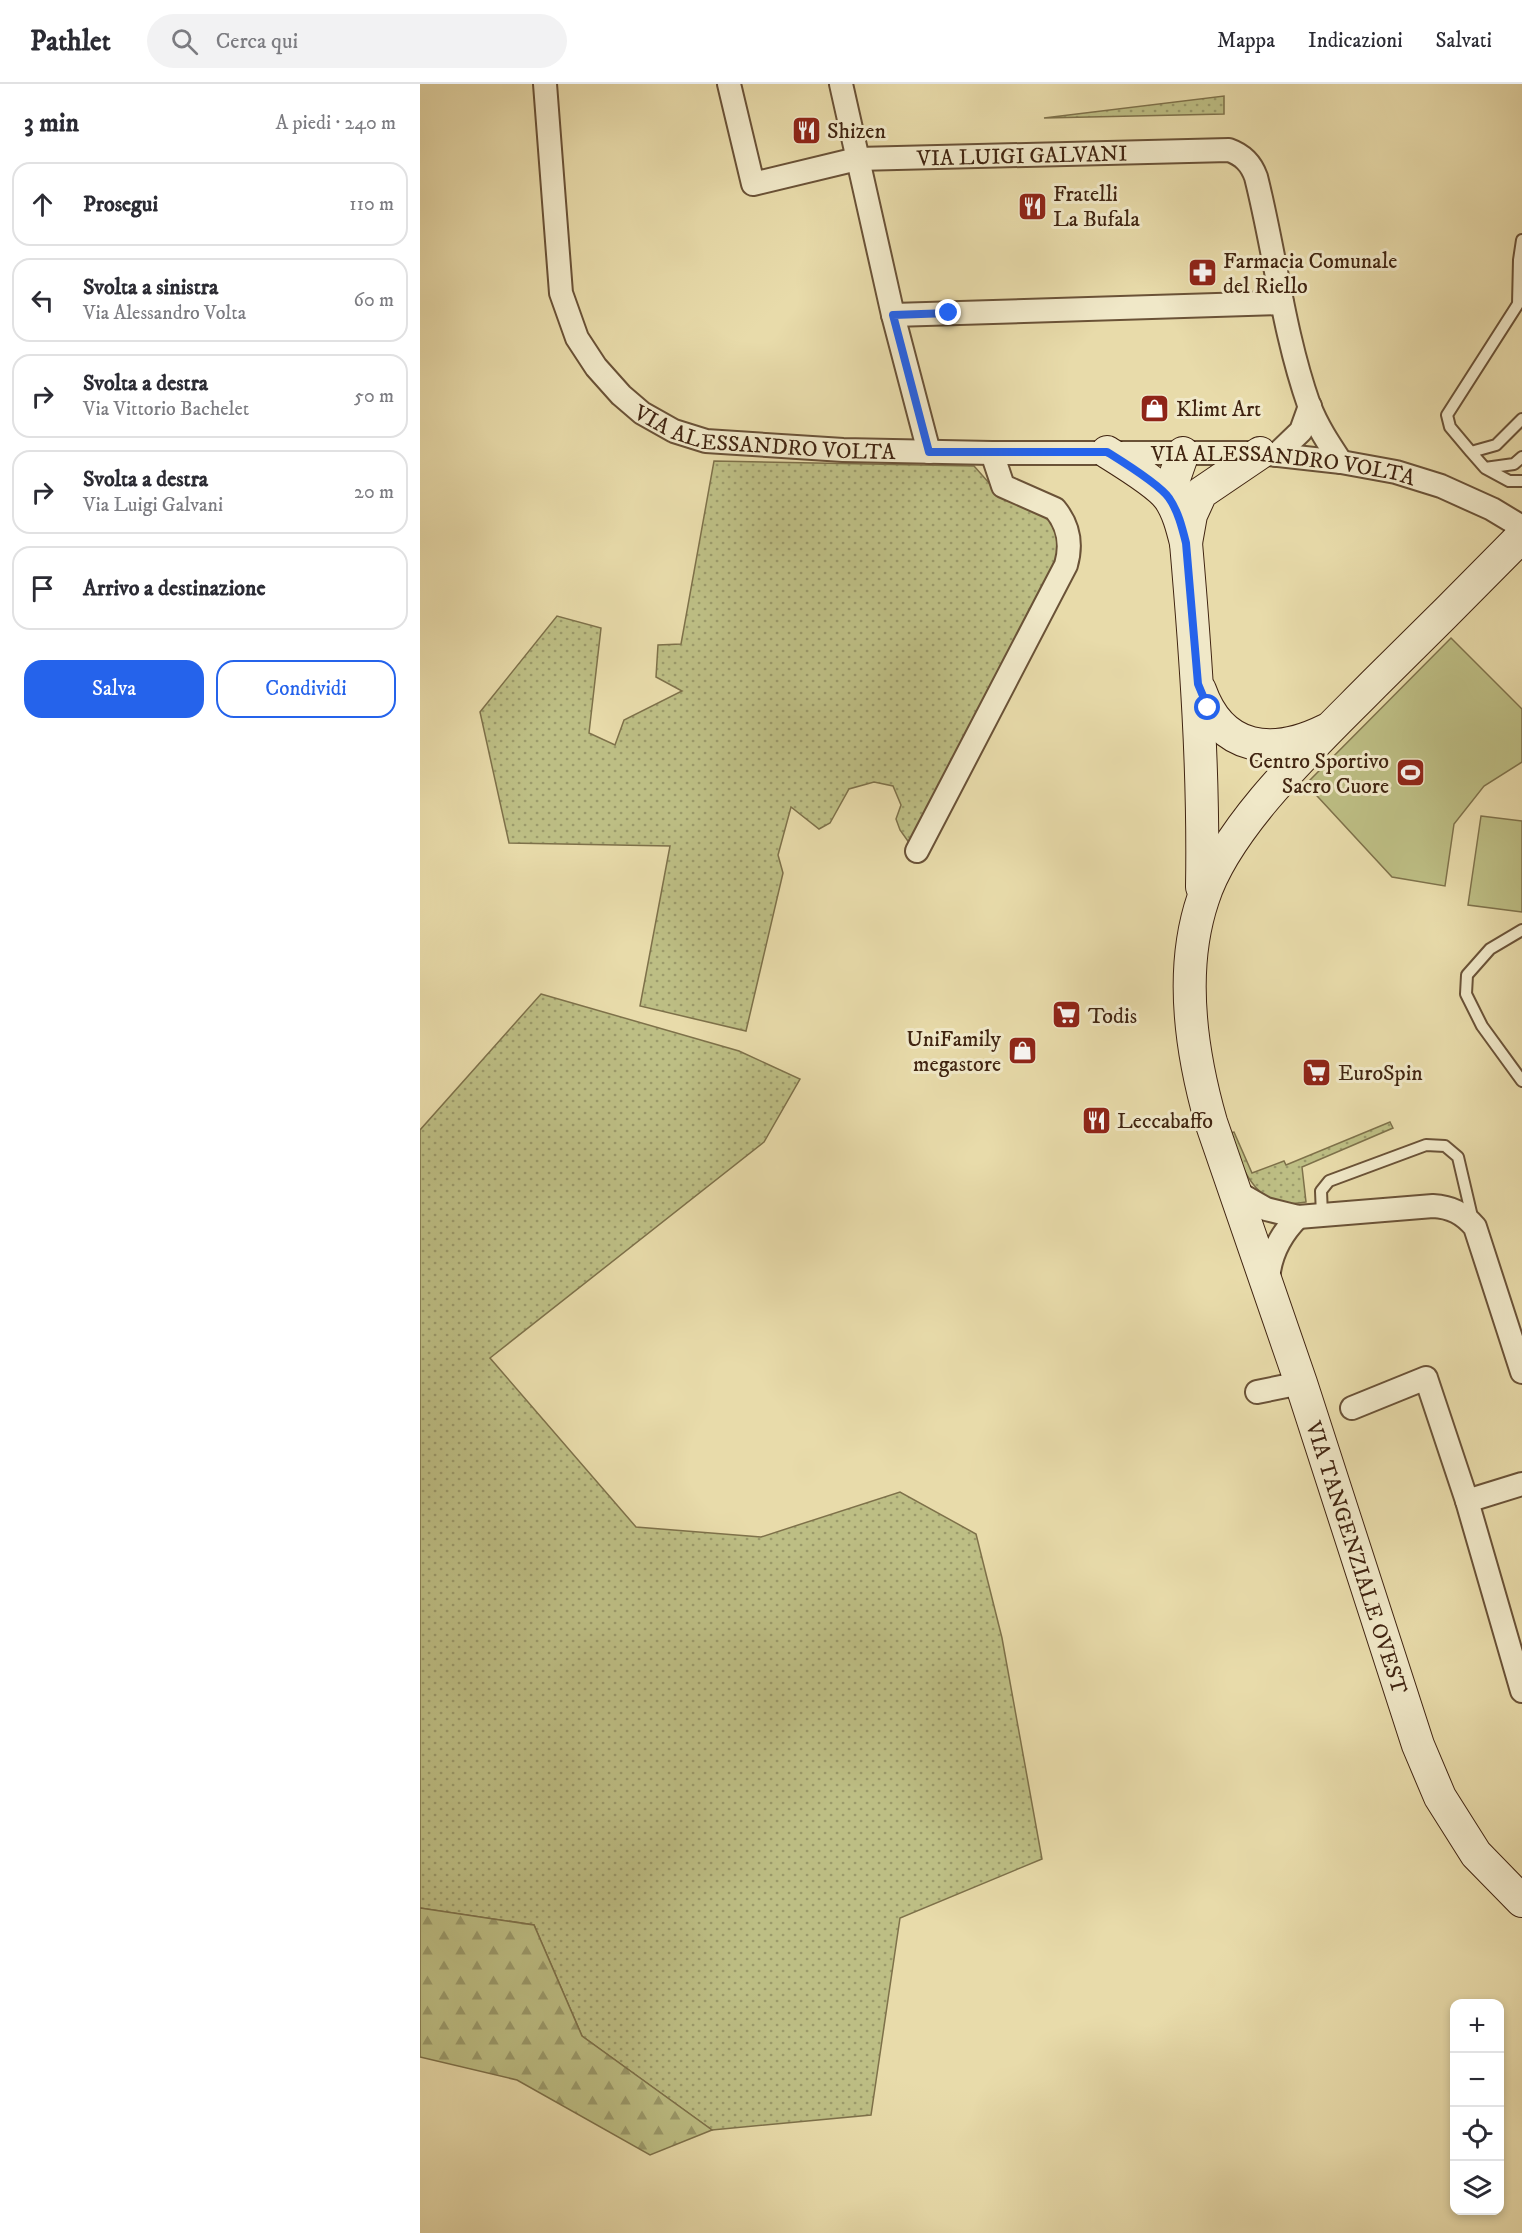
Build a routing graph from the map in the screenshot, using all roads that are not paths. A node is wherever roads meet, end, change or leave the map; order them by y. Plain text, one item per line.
1 (545, 84) edge
2 (729, 84) edge
3 (842, 84) edge
4 (858, 159) junction
5 (1522, 240) edge
6 (1282, 303) junction
7 (893, 315) junction
8 (1310, 406) junction
9 (1522, 419) edge
10 (1301, 431) junction
11 (929, 452) junction
12 (1107, 452) junction
13 (1471, 452) junction
14 (992, 453) junction
15 (1183, 453) junction
16 (1268, 454) junction
17 (1522, 457) edge
18 (1313, 459) junction
19 (1341, 462) junction
20 (1485, 468) junction
21 (1522, 481) edge
22 (1201, 493) junction
23 (1168, 496) junction
24 (1522, 527) edge
25 (1522, 536) edge
26 (1186, 543) junction
27 (1198, 684) junction
28 (1331, 727) junction
29 (918, 851) dead end
30 (1202, 900) junction
31 (1522, 930) edge
32 (1522, 1081) edge
33 (1233, 1190) junction
34 (1322, 1215) junction
35 (1298, 1217) junction
36 (1474, 1227) junction
37 (1268, 1288) junction
38 (1515, 1326) edge
39 (1522, 1372) edge
40 (1301, 1383) junction
41 (1257, 1392) dead end
42 (1352, 1408) dead end
43 (1522, 1484) edge
44 (1467, 1501) junction
45 (1522, 1691) edge
46 (1522, 1901) edge

1 - 11 street, VIA ALESSANDRO VOLTA
2 - 4 street, VIA LUIGI GALVANI
3 - 4 street
4 - 6 street, VIA LUIGI GALVANI
4 - 7 street
5 - 13 lane
6 - 7 street
6 - 8 street, VIA LUIGI GALVANI
7 - 11 street
8 - 10 street
8 - 19 street, VIA LUIGI GALVANI
9 - 13 lane
10 - 16 street
10 - 18 street
11 - 14 street, VIA ALESSANDRO VOLTA
12 - 14 street, VIA ALESSANDRO VOLTA
12 - 15 street, VIA ALESSANDRO VOLTA
12 - 23 main road
13 - 20 lane
14 - 29 street
15 - 16 street, VIA ALESSANDRO VOLTA
15 - 22 main road
15 - 23 main road
16 - 18 street, VIA ALESSANDRO VOLTA
16 - 22 main road
17 - 20 lane
18 - 19 street, VIA ALESSANDRO VOLTA
19 - 24 street, VIA ALESSANDRO VOLTA
20 - 21 lane
22 - 26 main road
23 - 26 main road
25 - 28 main road, VIA TANGENZIALE OVEST
26 - 27 main road
27 - 28 main road
27 - 30 main road
28 - 30 main road, VIA TANGENZIALE OVEST
30 - 33 main road, VIA TANGENZIALE OVEST
31 - 32 lane
33 - 35 street
33 - 37 main road, VIA TANGENZIALE OVEST
34 - 35 street
34 - 36 street
34 - 36 lane
35 - 37 street
36 - 38 street
37 - 40 main road, VIA TANGENZIALE OVEST
38 - 39 street
40 - 41 street
40 - 46 main road, VIA TANGENZIALE OVEST
42 - 44 street
43 - 44 street
44 - 45 street

